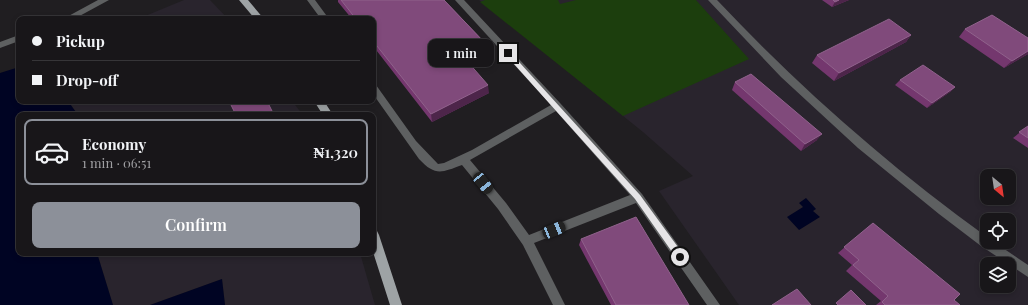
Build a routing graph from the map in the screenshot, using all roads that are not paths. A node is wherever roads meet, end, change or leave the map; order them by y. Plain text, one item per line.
1 (106, 0) edge
2 (243, 0) edge
3 (311, 0) edge
4 (459, 0) edge
5 (712, 0) edge
6 (73, 16) edge
7 (257, 16) edge
8 (322, 16) edge
9 (16, 39) edge
10 (0, 45) edge
11 (376, 91) edge
12 (557, 106) junction
13 (464, 160) junction
14 (638, 197) junction
15 (527, 241) junction
16 (376, 244) edge
17 (1028, 272) edge
18 (396, 305) edge
19 (560, 305) edge
20 (714, 305) edge

1 - 6 street
2 - 7 main road
3 - 8 street
4 - 12 street
5 - 17 street
9 - 10 street
11 - 13 street
12 - 13 street
12 - 14 street
13 - 15 street
14 - 15 street
14 - 20 street
15 - 19 street
16 - 18 main road

